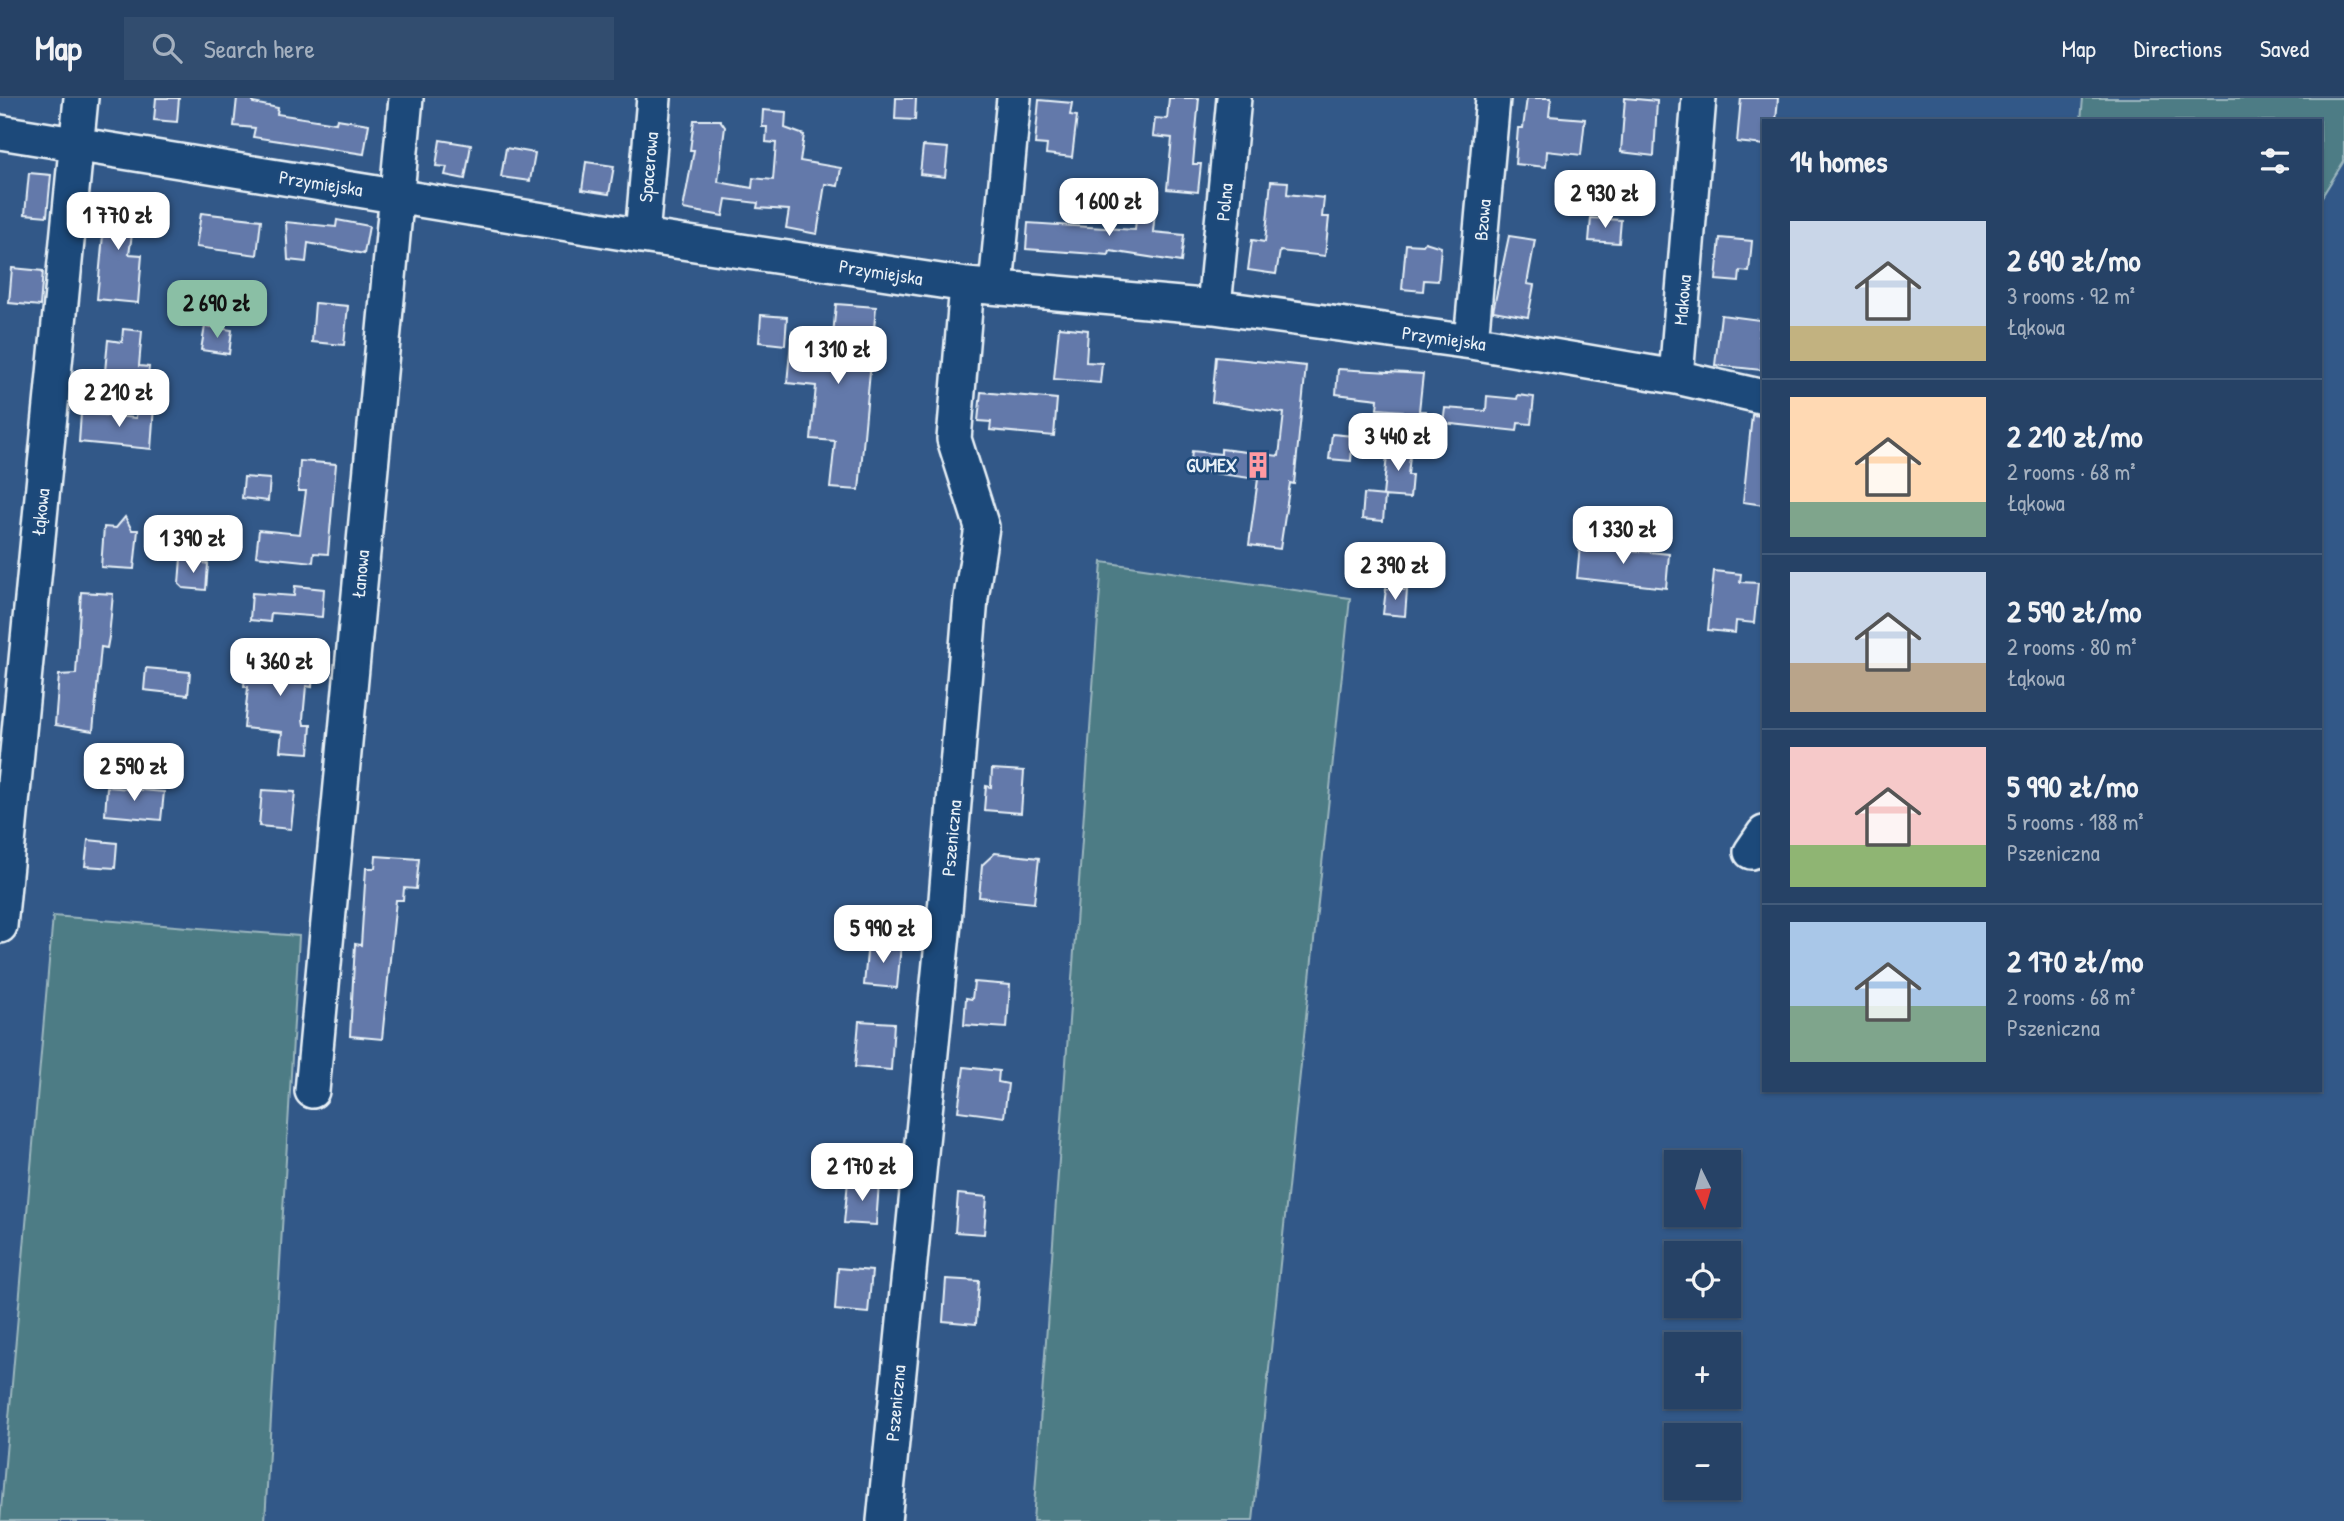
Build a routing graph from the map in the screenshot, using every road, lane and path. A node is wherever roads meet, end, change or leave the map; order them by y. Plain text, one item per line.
1 (81, 98) edge
2 (406, 98) edge
3 (654, 98) edge
4 (1014, 98) edge
5 (1234, 98) edge
6 (1493, 98) edge
7 (1699, 98) edge
8 (0, 132) edge
9 (76, 144) junction
10 (396, 195) junction
11 (642, 236) junction
12 (981, 286) junction
13 (1214, 307) junction
14 (1471, 342) junction
15 (1676, 377) junction
16 (1762, 397) edge
17 (0, 926) edge
18 (312, 1091) dead end
19 (884, 1521) edge

1 - 9 street, Łąkowa
2 - 10 street, Łanowa
3 - 11 street, Spacerowa
4 - 12 street, Pszeniczna
5 - 13 street, Polna
6 - 14 street, Bzowa
7 - 15 street, Makowa
8 - 9 street, Przymiejska
9 - 10 street, Przymiejska
9 - 17 street, Łąkowa
10 - 11 street, Przymiejska
10 - 18 street, Łanowa
11 - 12 street, Przymiejska
12 - 13 street, Przymiejska
12 - 19 street, Pszeniczna
13 - 14 street, Przymiejska
14 - 15 street, Przymiejska
15 - 16 street, Przymiejska

